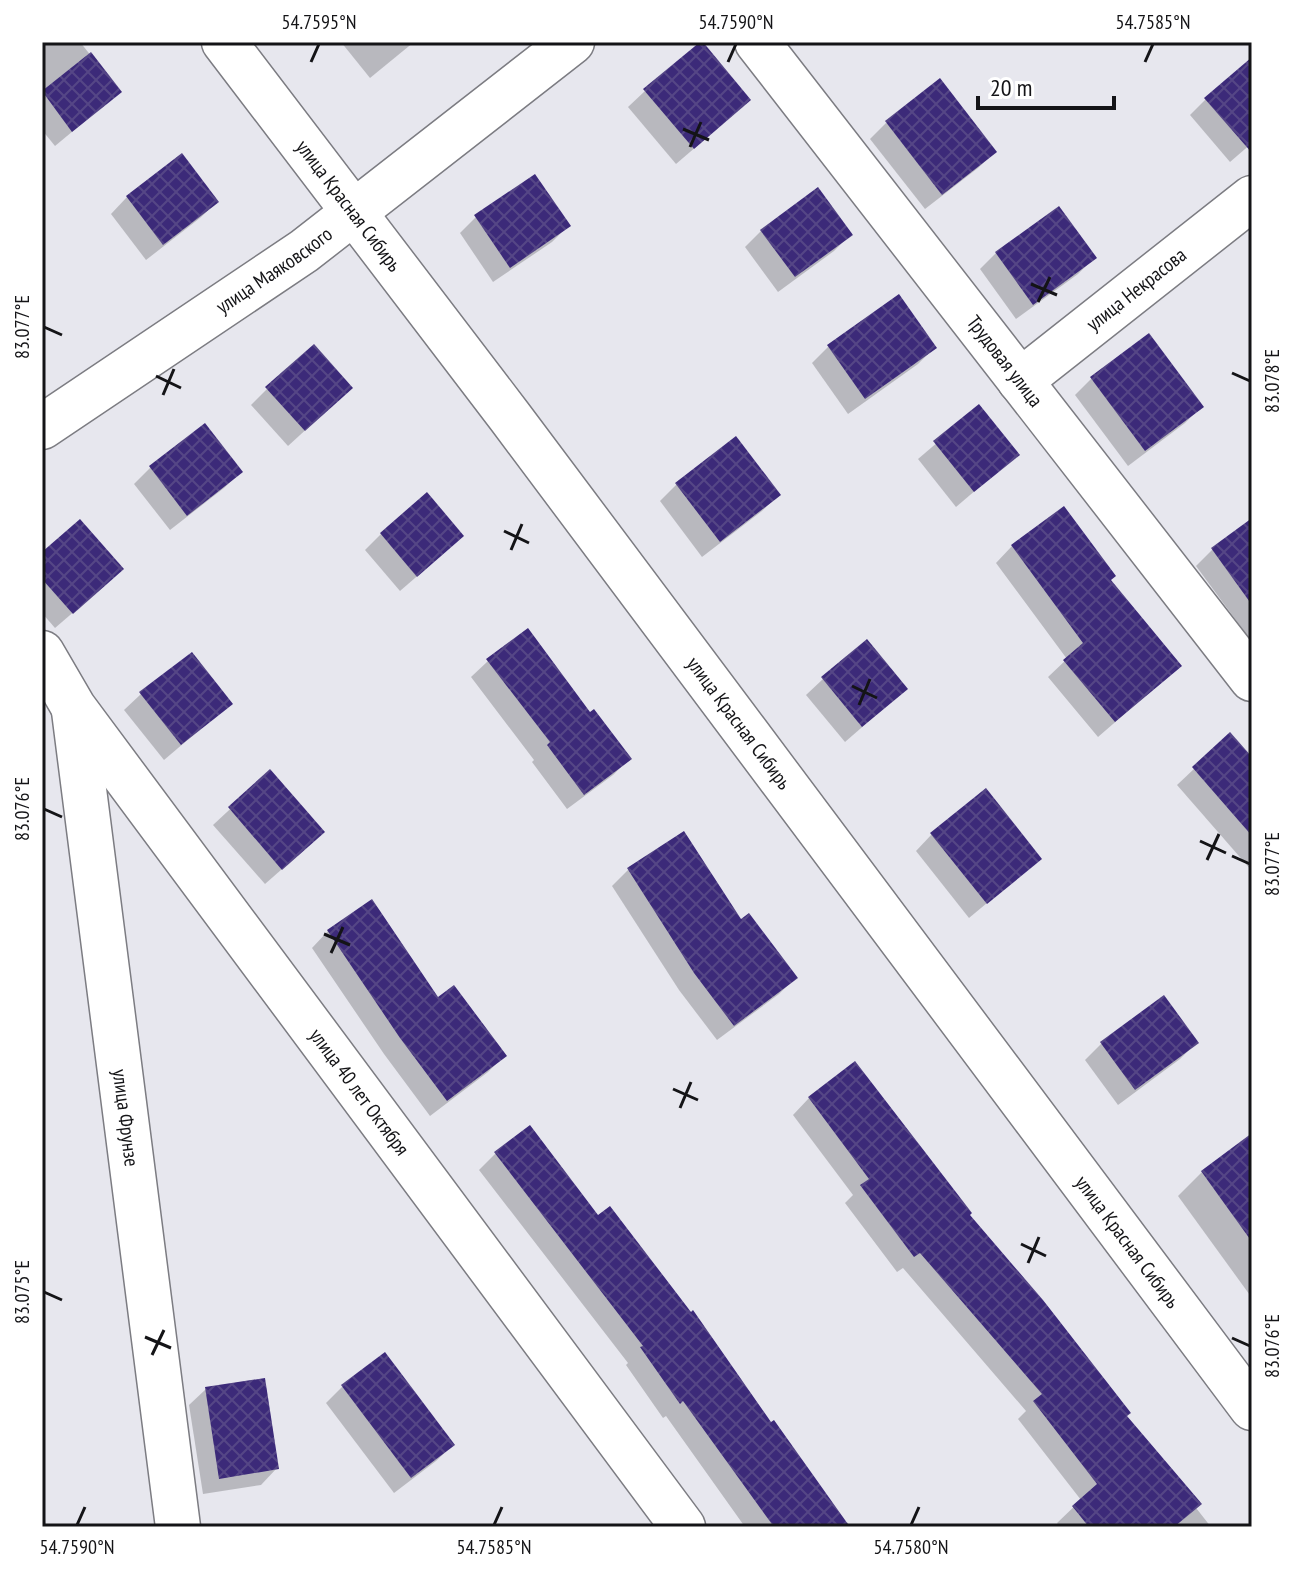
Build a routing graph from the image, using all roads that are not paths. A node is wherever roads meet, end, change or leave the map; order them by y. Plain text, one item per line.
1 (224, 42) edge
2 (572, 42) edge
3 (757, 42) edge
4 (1252, 198) edge
5 (353, 213) junction
6 (1020, 381) junction
7 (42, 427) edge
8 (42, 653) edge
9 (1252, 679) edge
10 (74, 708) junction
11 (1252, 1408) edge
12 (178, 1527) edge
13 (683, 1527) edge

1 - 5 street, улица Красная Сибирь
2 - 5 street, улица Маяковского
3 - 6 street, Трудовая улица
4 - 6 street, улица Некрасова
5 - 7 street, улица Маяковского
5 - 11 street, улица Красная Сибирь
6 - 9 street, Трудовая улица
8 - 10 street, улица 40 лет Октября
10 - 12 street, улица Фрунзе
10 - 13 street, улица 40 лет Октября

